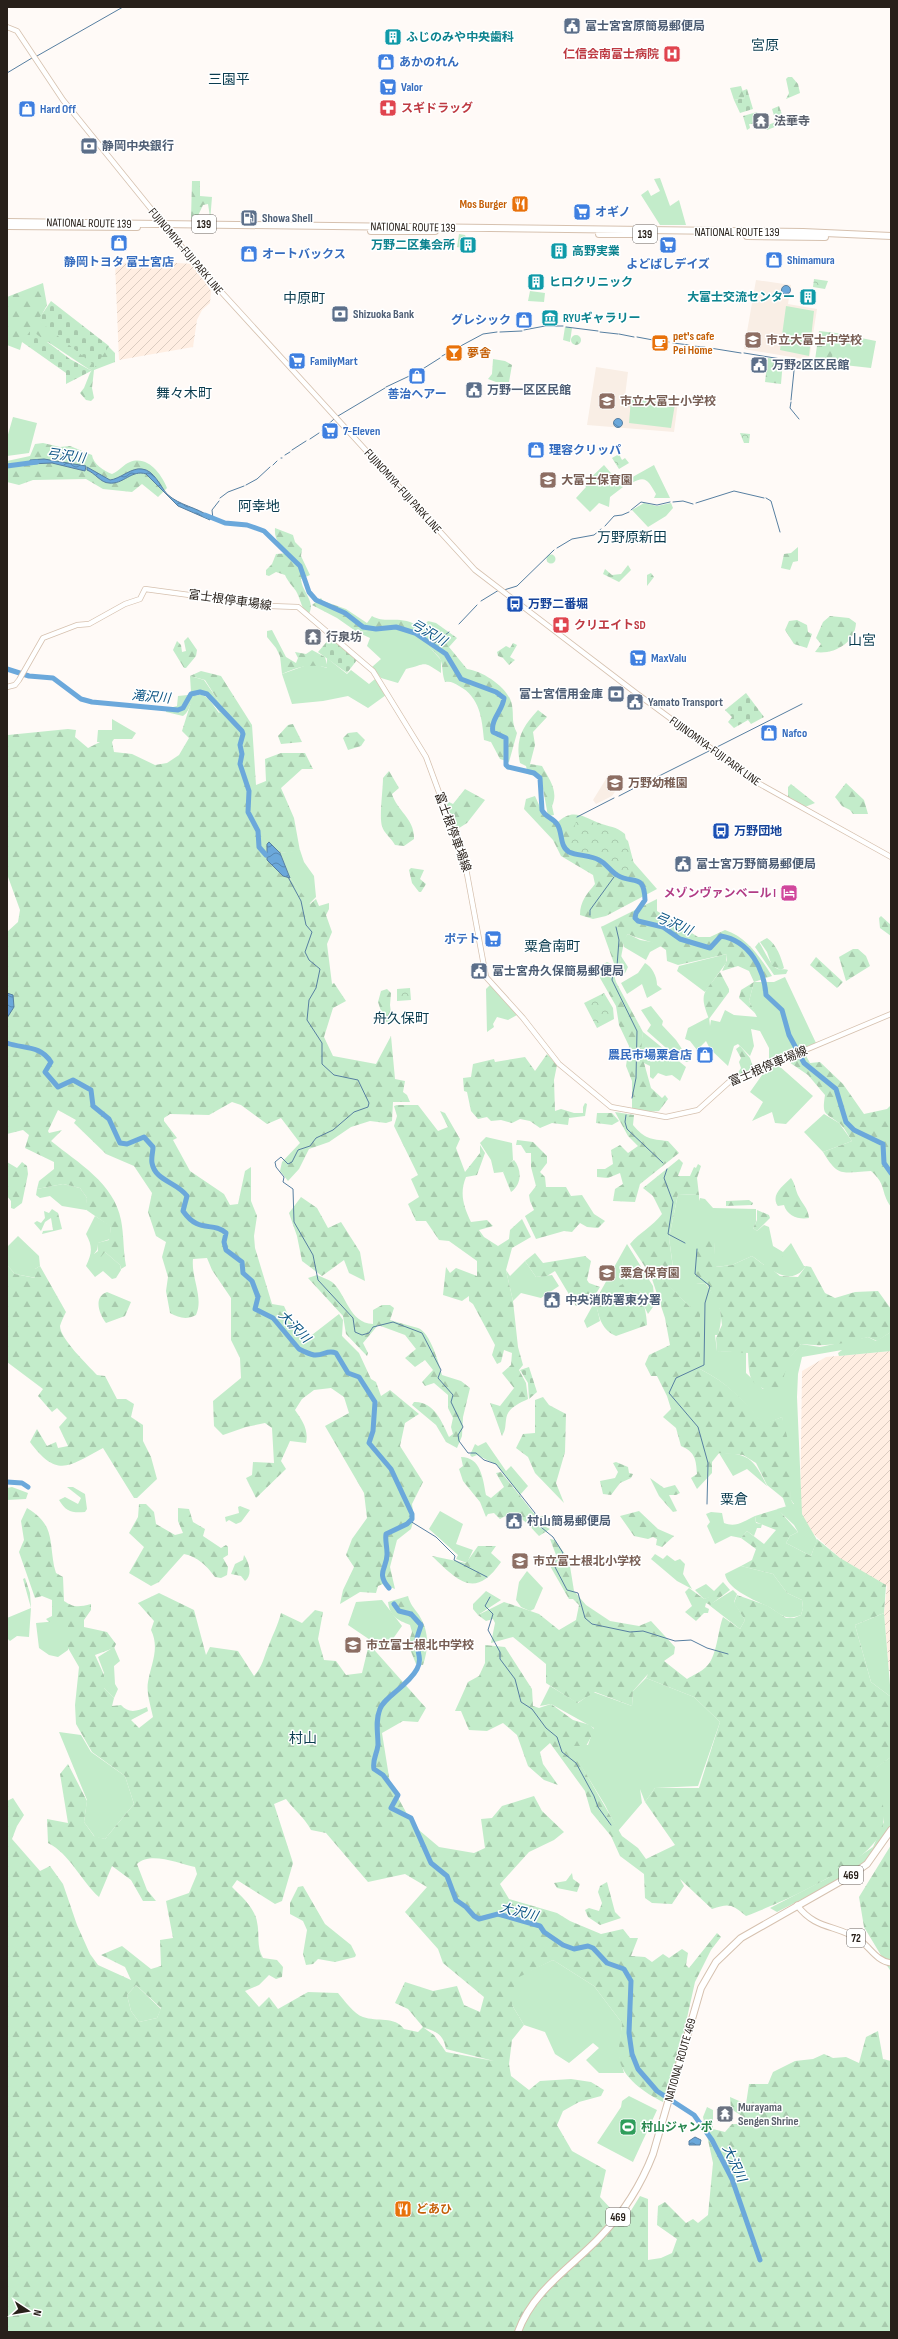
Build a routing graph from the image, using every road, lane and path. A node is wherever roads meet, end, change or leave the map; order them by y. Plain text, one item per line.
1 (7, 27) edge
2 (7, 222) edge
3 (164, 225) junction
4 (7, 226) edge
5 (891, 236) edge
6 (891, 240) edge
7 (7, 687) edge
8 (891, 857) edge
9 (891, 1014) edge
10 (891, 1830) edge
11 (797, 1904) junction
12 (891, 1963) edge
13 (518, 2332) edge

1 - 3 main road, FUJINOMIYA-FUJI PARK LINE
2 - 3 highway, NATIONAL ROUTE 139 / 139
3 - 4 highway, NATIONAL ROUTE 139 / 139
3 - 5 highway, NATIONAL ROUTE 139 / 139
3 - 6 highway, NATIONAL ROUTE 139 / 139
3 - 8 main road, FUJINOMIYA-FUJI PARK LINE
7 - 9 main road, 富士根停車場線
10 - 11 highway, 469
11 - 12 main road, 72
11 - 13 highway, NATIONAL ROUTE 469 / 469

